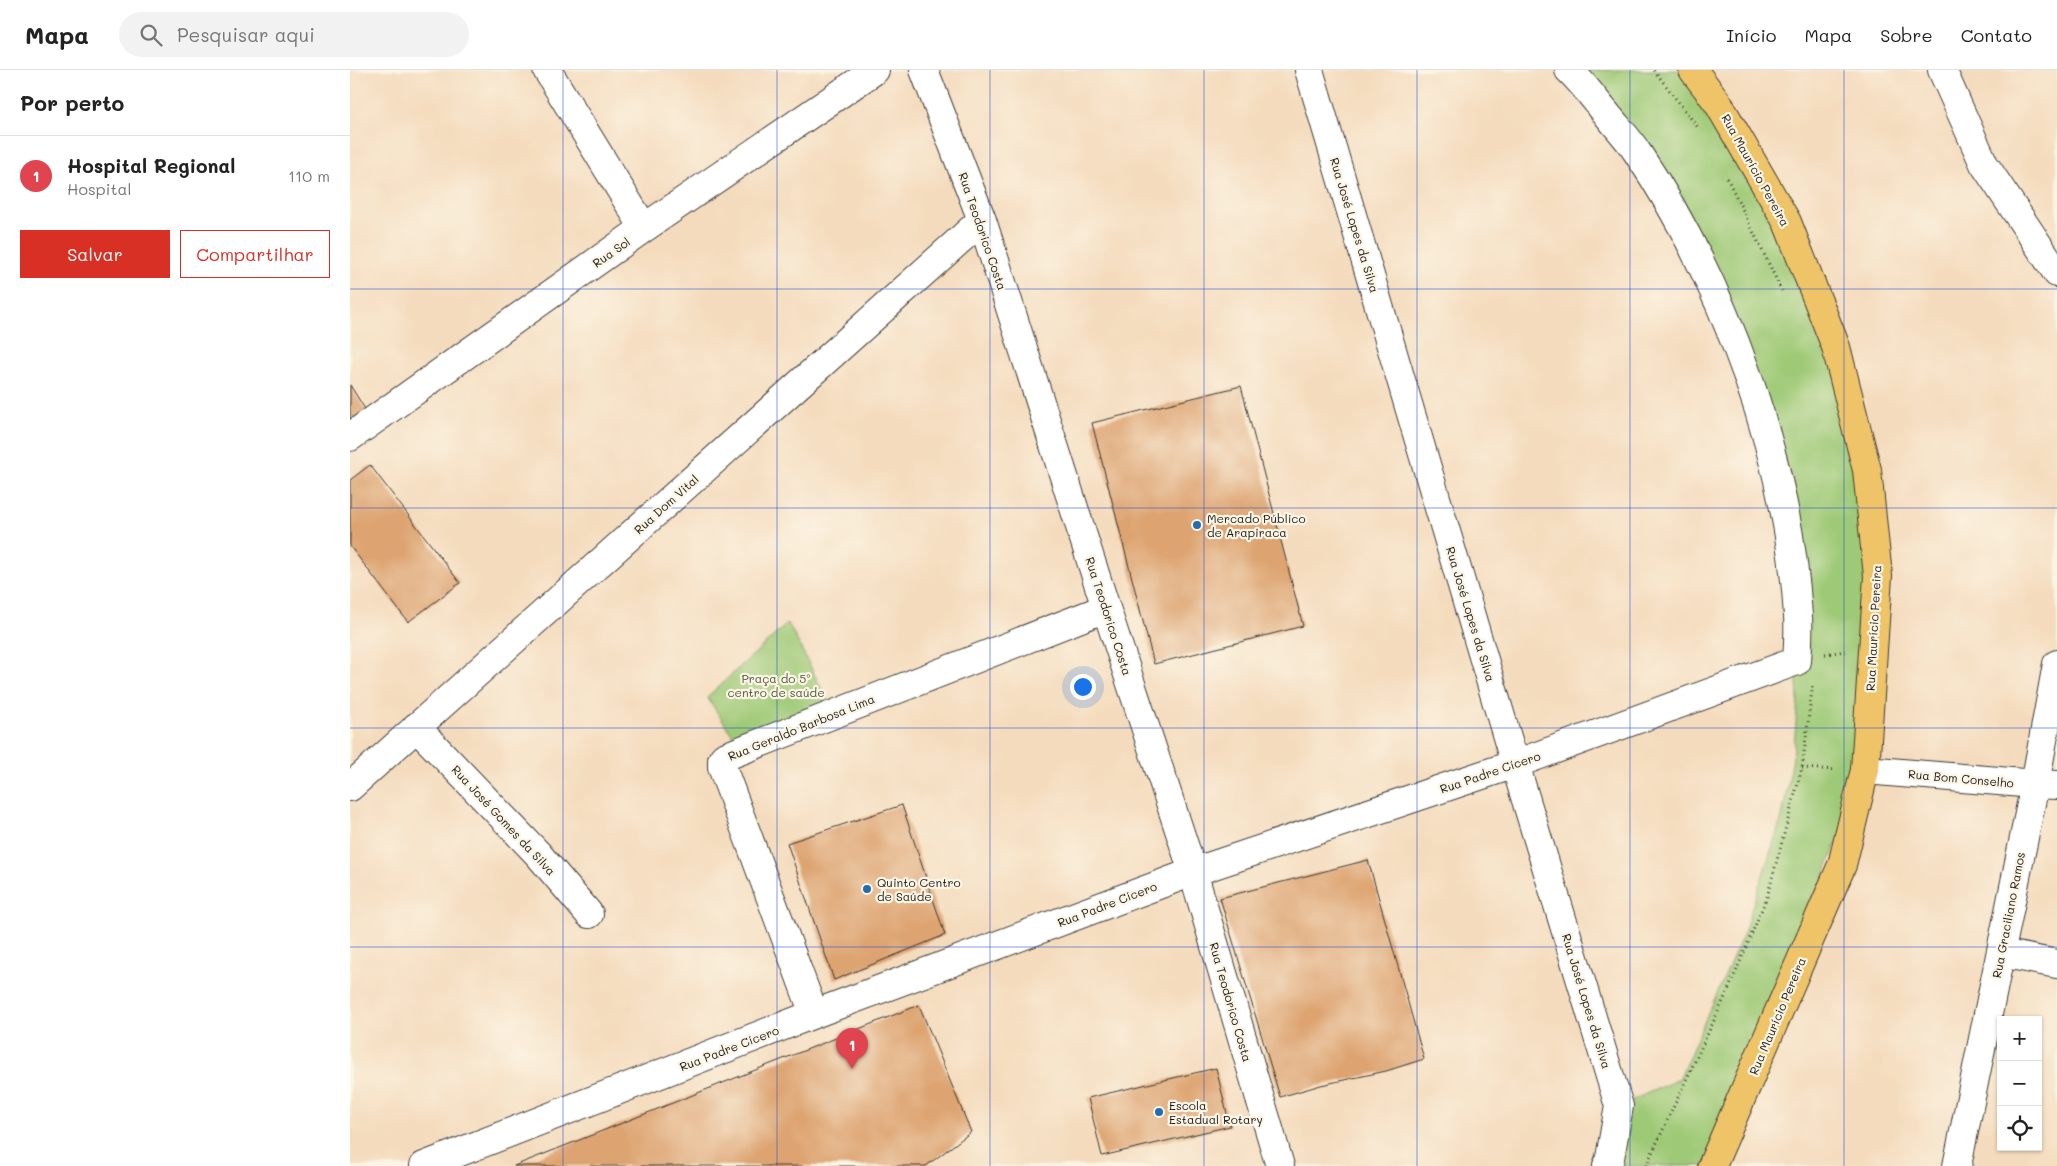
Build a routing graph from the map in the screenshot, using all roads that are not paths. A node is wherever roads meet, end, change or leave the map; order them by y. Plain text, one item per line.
1 (548, 70) edge
2 (875, 70) edge
3 (924, 70) edge
4 (1310, 70) edge
5 (1569, 70) edge
6 (1693, 70) edge
7 (1942, 70) edge
8 (982, 220) junction
9 (644, 228) junction
10 (2057, 273) edge
11 (350, 437) edge
12 (1106, 608) junction
13 (2057, 664) edge
14 (416, 727) junction
15 (1515, 764) junction
16 (1865, 770) junction
17 (2046, 785) edge
18 (350, 787) edge
19 (1193, 872) junction
20 (589, 914) dead end
21 (2001, 953) junction
22 (2057, 964) edge
23 (814, 1014) junction
24 (1609, 1162) edge
25 (424, 1166) edge
26 (1280, 1166) edge
27 (1712, 1166) edge
28 (1957, 1166) edge

1 - 9 street
2 - 9 street, Rua Sol
3 - 8 street, Rua Teodorico Costa
4 - 15 street, Rua José Lopes da Silva
5 - 15 street, Rua Padre Cícero
6 - 16 main road, Rua Maurício Pereira
7 - 10 street
8 - 12 street, Rua Teodorico Costa
8 - 14 street, Rua Dom Vital
9 - 11 street, Rua Sol
12 - 19 street, Rua Teodorico Costa
12 - 23 street, Rua Geraldo Barbosa Lima
13 - 17 street, Rua Graciliano Ramos
14 - 18 street, Rua Dom Vital
14 - 20 street, Rua José Gomes da Silva
15 - 19 street, Rua Padre Cícero
15 - 24 street, Rua José Lopes da Silva
16 - 17 street, Rua Bom Conselho
16 - 27 main road, Rua Maurício Pereira
17 - 21 street, Rua Graciliano Ramos
19 - 23 street, Rua Padre Cícero
19 - 26 street, Rua Teodorico Costa
21 - 22 street
21 - 28 street, Rua Graciliano Ramos
23 - 25 street, Rua Padre Cícero

